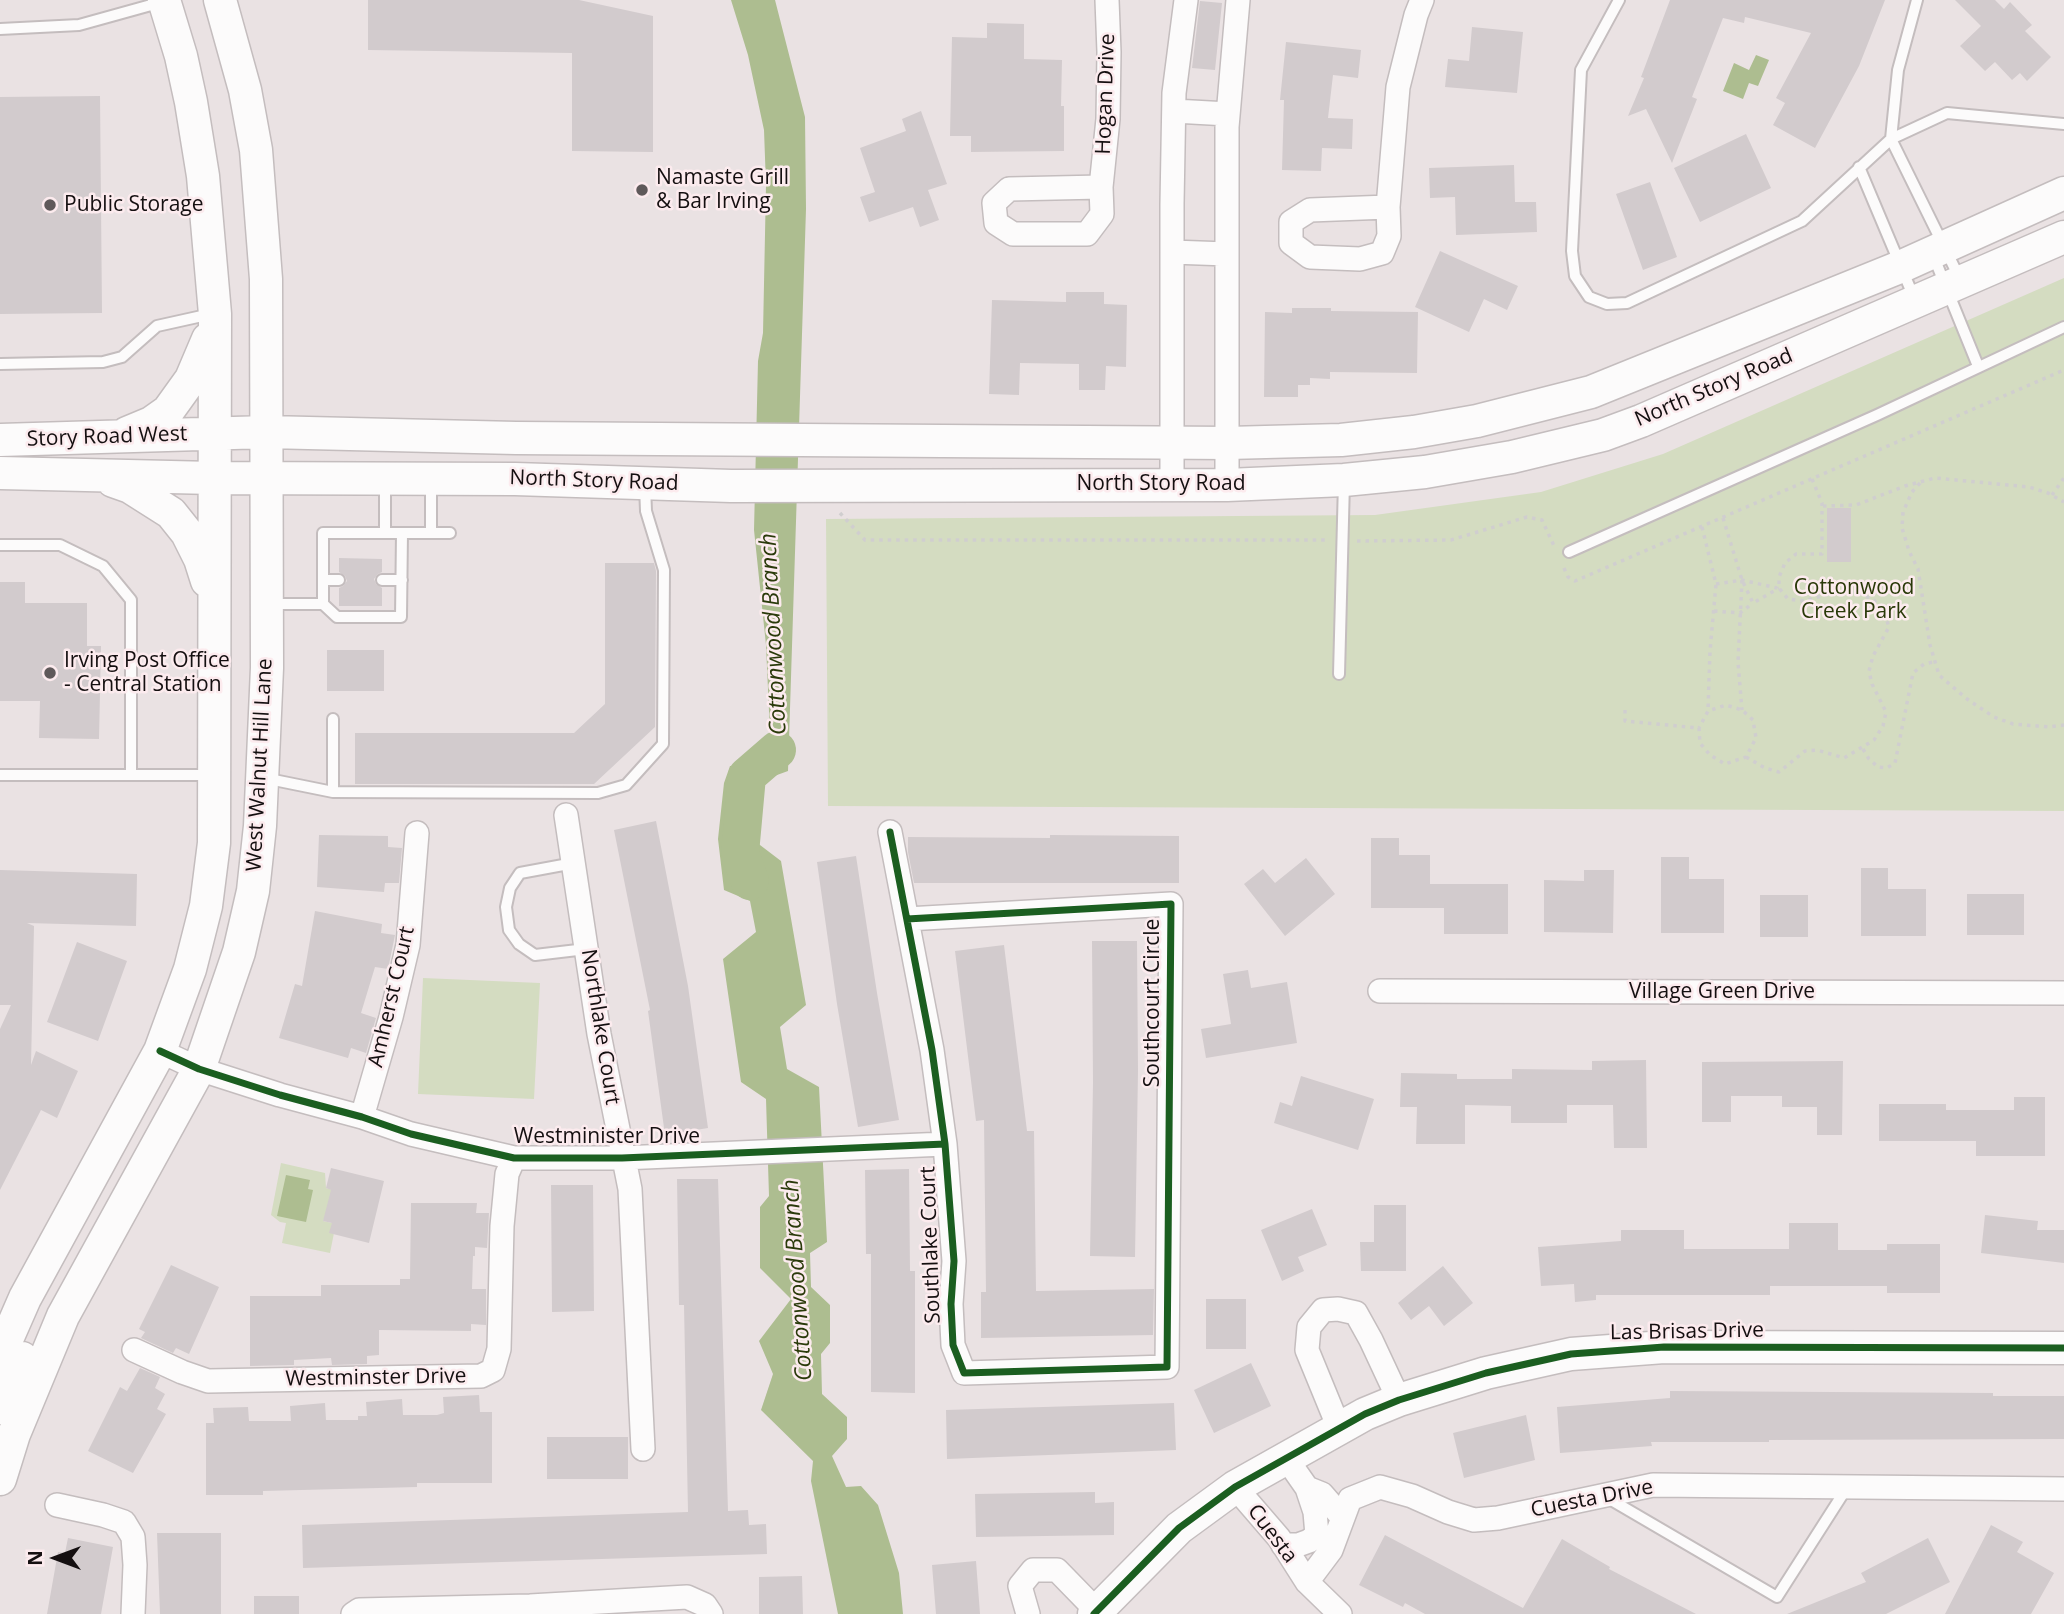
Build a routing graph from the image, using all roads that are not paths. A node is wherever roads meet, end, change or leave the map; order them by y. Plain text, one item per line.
1 (220, 0) edge
2 (1107, 0) edge
3 (1186, 0) edge
4 (1238, 0) edge
5 (1422, 0) edge
6 (1619, 0) edge
7 (1917, 0) edge
8 (164, 1) edge
9 (0, 29) edge
10 (1174, 111) junction
11 (1228, 114) junction
12 (2064, 124) edge
13 (1891, 139) junction
14 (1859, 167) junction
15 (1101, 187) dead end
16 (2064, 193) edge
17 (1388, 207) dead end
18 (2064, 237) edge
19 (1938, 250) junction
20 (1172, 252) junction
21 (1227, 254) junction
22 (1900, 267) junction
23 (1954, 285) junction
24 (1916, 302) junction
25 (215, 314) junction
26 (2064, 327) edge
27 (0, 364) edge
28 (1978, 366) junction
29 (267, 432) junction
30 (214, 434) junction
31 (120, 436) junction
32 (516, 439) junction
33 (0, 440) edge
34 (1341, 440) junction
35 (1173, 442) junction
36 (1228, 443) junction
37 (0, 473) edge
38 (95, 475) junction
39 (267, 477) junction
40 (385, 477) junction
41 (213, 478) junction
42 (431, 478) junction
43 (514, 479) junction
44 (1344, 480) junction
45 (645, 483) junction
46 (1172, 484) junction
47 (1227, 485) junction
48 (385, 533) junction
49 (402, 533) junction
50 (431, 533) junction
51 (450, 533) dead end
52 (0, 545) edge
53 (1563, 553) road end
54 (323, 580) junction
55 (339, 580) dead end
56 (382, 580) dead end
57 (402, 580) junction
58 (214, 603) junction
59 (267, 604) junction
60 (323, 604) junction
61 (1339, 674) dead end
62 (333, 719) dead end
63 (0, 775) edge
64 (131, 775) junction
65 (215, 775) junction
66 (262, 778) junction
67 (333, 792) junction
68 (566, 815) dead end
69 (890, 832) dead end
70 (417, 833) dead end
71 (574, 863) junction
72 (907, 919) junction
73 (587, 949) junction
74 (1380, 991) dead end
75 (2064, 993) edge
76 (160, 1051) junction
77 (199, 1069) junction
78 (362, 1117) junction
79 (945, 1144) junction
80 (514, 1158) junction
81 (622, 1158) junction
82 (22, 1305) junction
83 (2064, 1348) edge
84 (134, 1350) dead end
85 (0, 1355) edge
86 (1167, 1367) joint
87 (1399, 1400) junction
88 (0, 1408) edge
89 (1339, 1428) junction
90 (643, 1449) dead end
91 (1286, 1458) junction
92 (1, 1473) edge
93 (1848, 1486) junction
94 (1235, 1487) junction
95 (1307, 1488) junction
96 (2064, 1489) edge
97 (1604, 1496) junction
98 (57, 1505) dead end
99 (1342, 1517) junction
100 (1283, 1545) junction
101 (1307, 1582) junction
102 (708, 1609) edge
103 (530, 1610) edge
104 (1095, 1612) edge
105 (132, 1614) edge
106 (353, 1614) edge
107 (1028, 1614) edge
108 (1340, 1614) edge

1 - 29 main road, West Walnut Hill Lane
2 - 15 street, Hogan Drive
3 - 10 street
4 - 11 street
5 - 17 street
6 - 14 lane
7 - 13 lane
8 - 9 lane
8 - 25 main road, West Walnut Hill Lane
10 - 11 street
10 - 20 street
11 - 21 street
12 - 13 lane
13 - 14 lane
13 - 19 lane
14 - 22 lane
16 - 19 main road, North Story Road
18 - 23 main road, North Story Road
19 - 22 main road, North Story Road
19 - 23 lane
19 - 23 lane
20 - 21 street
20 - 35 street
21 - 36 street
22 - 24 lane
22 - 34 main road, North Story Road
23 - 24 main road, North Story Road
23 - 28 lane
24 - 44 main road, North Story Road
25 - 27 lane
25 - 30 main road, West Walnut Hill Lane
25 - 31 main road
26 - 28 lane
28 - 53 lane
29 - 30 main road, North Story Road
29 - 32 main road, North Story Road
29 - 39 main road, West Walnut Hill Lane
30 - 31 main road, Story Road West
30 - 41 main road, West Walnut Hill Lane
31 - 33 main road, Story Road West
32 - 35 main road, North Story Road
32 - 43 main road
34 - 36 main road, North Story Road
34 - 44 main road
35 - 36 main road, North Story Road
35 - 46 street
36 - 47 street
37 - 38 main road, Story Road West
38 - 41 main road, Story Road West
38 - 58 main road
39 - 40 main road, North Story Road
39 - 41 main road, North Story Road
39 - 59 main road, West Walnut Hill Lane
40 - 42 main road, North Story Road
40 - 48 lane
41 - 58 main road, West Walnut Hill Lane
42 - 43 main road, North Story Road
42 - 50 lane
43 - 45 main road, North Story Road
44 - 47 main road, North Story Road
44 - 61 lane
45 - 46 main road, North Story Road
45 - 67 lane
46 - 47 main road, North Story Road
48 - 49 lane
48 - 54 lane
49 - 50 lane
49 - 57 lane
50 - 51 lane
52 - 64 lane
54 - 55 lane
54 - 60 lane
56 - 57 lane
57 - 60 lane
58 - 65 main road, West Walnut Hill Lane
59 - 60 lane
59 - 66 main road, West Walnut Hill Lane
62 - 67 lane
63 - 64 lane
64 - 65 lane
65 - 76 main road, West Walnut Hill Lane
66 - 67 lane
66 - 77 main road, West Walnut Hill Lane
68 - 71 street, Northlake Court
69 - 72 street, Southlake Court
70 - 78 street, Amherst Court
71 - 73 street, Northlake Court
71 - 73 lane
72 - 79 street, Southlake Court
72 - 86 street, Southcourt Circle
73 - 81 street, Northlake Court
74 - 75 street, Village Green Drive
76 - 77 street, Westminister Drive
76 - 82 main road, West Walnut Hill Lane
77 - 78 street, Westminister Drive
77 - 92 main road, West Walnut Hill Lane
78 - 80 street, Westminister Drive
79 - 81 street, Westminister Drive
79 - 86 street, Southlake Court
80 - 81 street, Westminister Drive
80 - 84 street, Westminster Drive
81 - 90 street, Northlake Court
82 - 85 main road, West Walnut Hill Lane
82 - 88 main road
83 - 87 main road, Las Brisas Drive
87 - 89 main road, Las Brisas Drive
87 - 89 street
89 - 91 main road, Las Brisas Drive
91 - 94 main road, Las Brisas Drive
91 - 95 street
93 - 96 street, Cuesta Drive
93 - 97 street, Cuesta Drive
93 - 97 lane
94 - 100 street, Cuesta
94 - 104 main road, Las Brisas Drive
95 - 99 street
95 - 100 street
97 - 99 street, Cuesta Drive
98 - 105 street
99 - 101 street, Cuesta Drive
100 - 101 street, Cuesta
101 - 108 street, Cuesta
102 - 103 street
103 - 106 street
104 - 107 street

